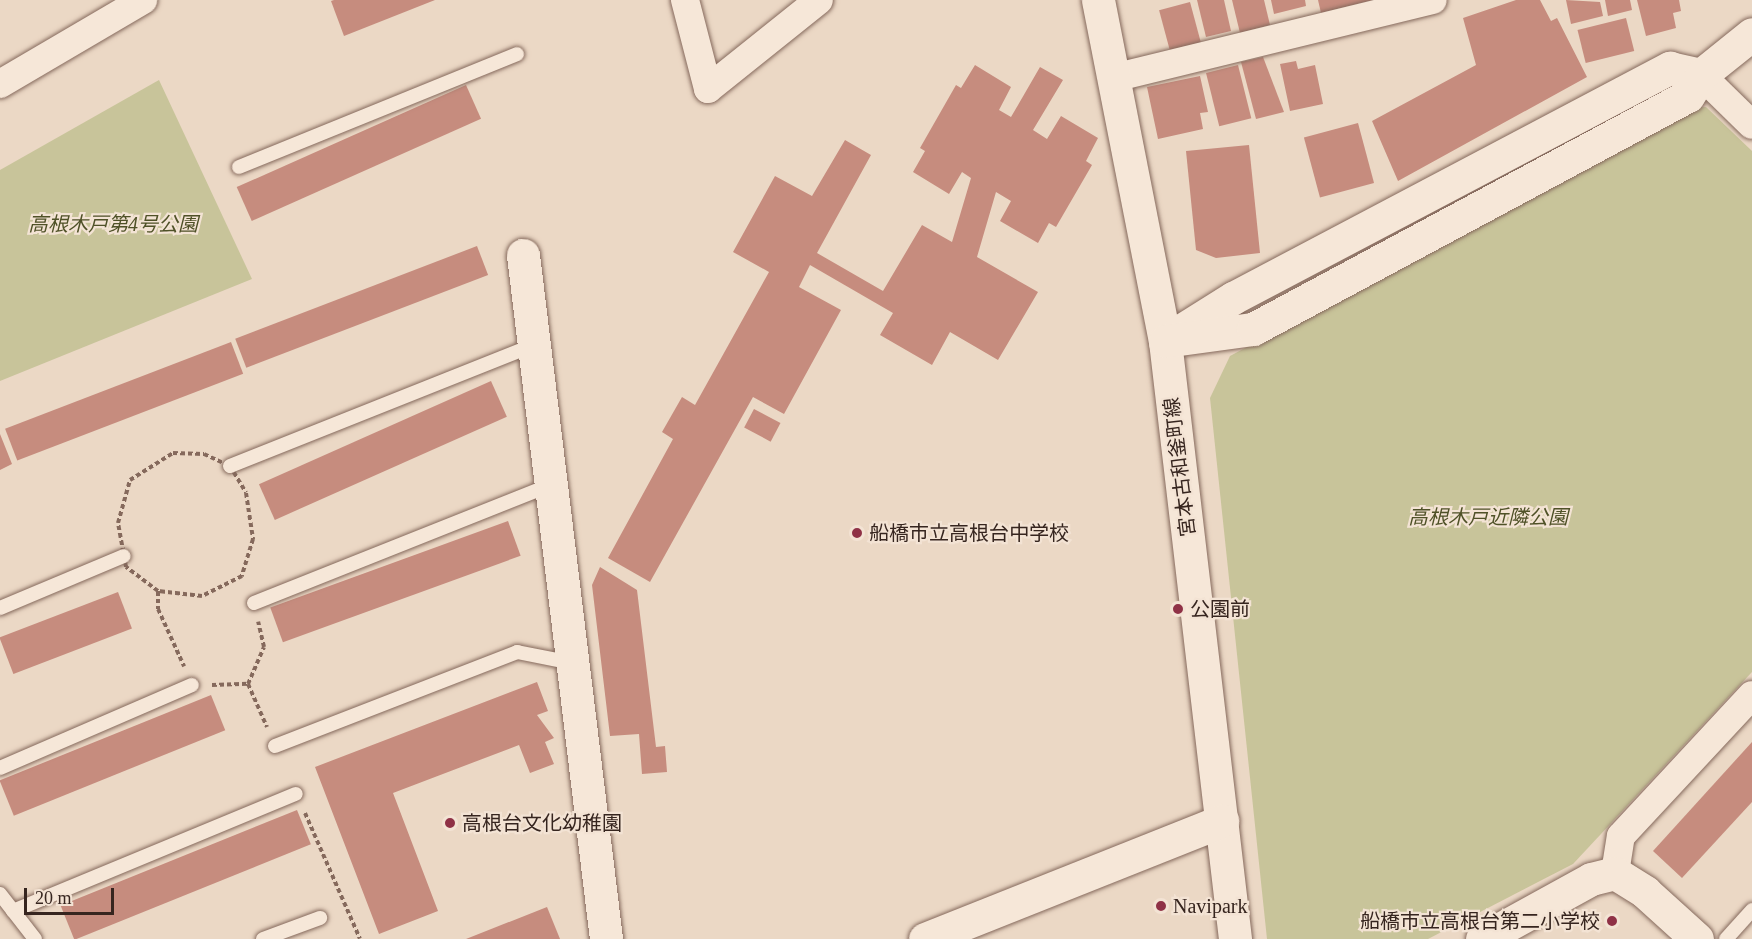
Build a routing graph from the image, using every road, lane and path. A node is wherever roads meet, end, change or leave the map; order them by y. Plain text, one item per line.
1 (685, 0) edge
2 (819, 0) edge
3 (1098, 0) edge
4 (1429, 0) edge
5 (130, 3) edge
6 (1752, 34) edge
7 (517, 54) dead end
8 (1701, 75) junction
9 (1113, 78) junction
10 (0, 84) edge
11 (1752, 125) edge
12 (239, 167) dead end
13 (523, 255) dead end
14 (1165, 341) junction
15 (534, 345) junction
16 (230, 466) junction
17 (551, 485) junction
18 (124, 556) junction
19 (242, 576) junction
20 (254, 603) junction
21 (0, 608) edge
22 (573, 663) junction
23 (248, 684) dead end
24 (192, 685) dead end
25 (1752, 695) edge
26 (275, 746) dead end
27 (0, 768) edge
28 (296, 794) dead end
29 (1222, 821) junction
30 (1615, 873) junction
31 (0, 894) edge
32 (13, 910) junction
33 (1752, 910) edge
34 (320, 918) dead end
35 (35, 939) edge
36 (263, 939) edge
37 (606, 939) edge
38 (925, 939) edge
39 (1235, 939) edge
40 (1482, 939) edge
41 (1697, 939) edge
42 (1726, 939) edge

1 - 2 street
3 - 9 street, 宮本古和釜町線
4 - 9 street
5 - 10 street
6 - 8 street
7 - 12 lane
8 - 11 street
8 - 14 street
9 - 14 street, 宮本古和釜町線
13 - 15 street
14 - 29 street, 宮本古和釜町線
15 - 16 lane
15 - 17 street
16 - 18 path
16 - 19 path
17 - 20 lane
17 - 22 street
18 - 19 path
18 - 21 lane
19 - 20 path
20 - 23 path
22 - 26 lane
22 - 37 street
24 - 27 lane
25 - 30 street
28 - 32 lane
29 - 38 street
29 - 39 street, 宮本古和釜町線
30 - 40 street
30 - 41 street
31 - 32 lane
32 - 35 lane
33 - 42 lane
34 - 36 lane

